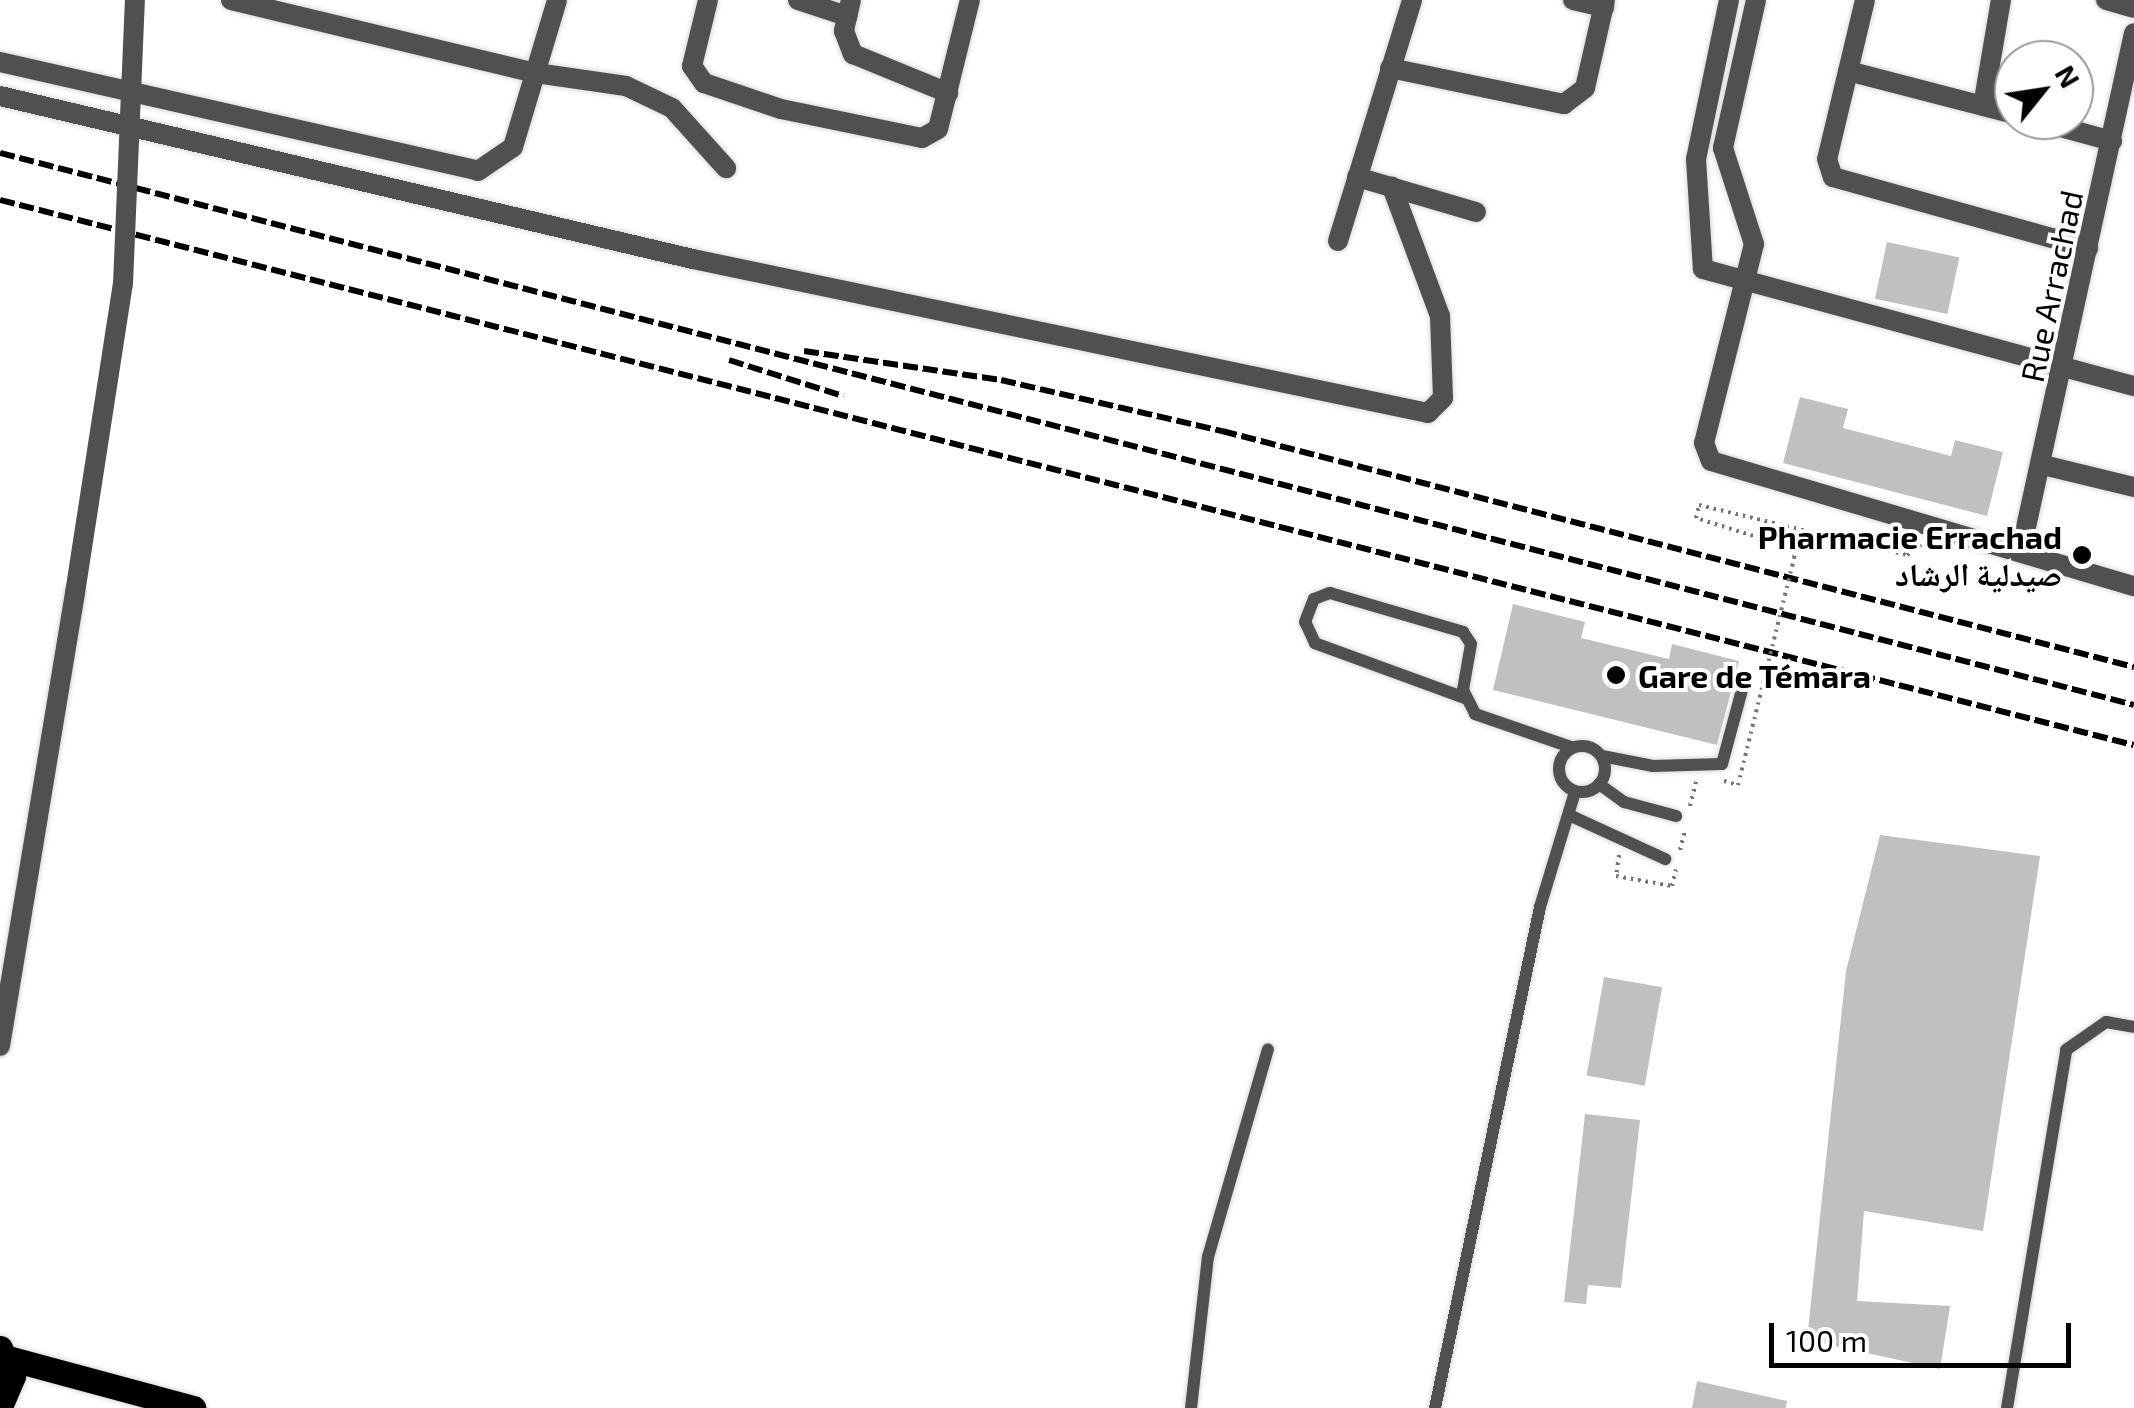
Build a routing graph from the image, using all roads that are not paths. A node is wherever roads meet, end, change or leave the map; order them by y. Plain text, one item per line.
1 (135, 0) edge
2 (231, 0) edge
3 (318, 0) edge
4 (557, 0) edge
5 (708, 0) edge
6 (798, 0) edge
7 (970, 0) edge
8 (1412, 0) edge
9 (1573, 0) edge
10 (1729, 0) edge
11 (1756, 0) edge
12 (1864, 0) edge
13 (2001, 0) edge
14 (2106, 0) edge
15 (1604, 3) edge
16 (849, 8) edge
17 (2134, 8) edge
18 (314, 22) junction
19 (2134, 32) edge
20 (0, 62) edge
21 (1390, 68) junction
22 (1848, 70) junction
23 (536, 73) junction
24 (948, 93) junction
25 (0, 96) edge
26 (2127, 105) edge
27 (1984, 106) junction
28 (1994, 109) edge
29 (2094, 136) edge
30 (2112, 141) junction
31 (726, 168) dead end
32 (1358, 177) junction
33 (1392, 187) junction
34 (1476, 212) dead end
35 (1338, 241) dead end
36 (2088, 248) junction
37 (1744, 286) junction
38 (2065, 372) junction
39 (2134, 386) edge
40 (2042, 465) junction
41 (2134, 488) edge
42 (2022, 550) junction
43 (2134, 586) edge
44 (1742, 690) dead end
45 (1465, 698) junction
46 (1571, 747) junction
47 (1602, 756) junction
48 (1599, 784) junction
49 (1575, 792) junction
50 (1569, 815) junction
51 (1676, 816) dead end
52 (1665, 859) dead end
53 (2134, 1027) edge
54 (0, 1046) edge
55 (1268, 1049) dead end
56 (4, 1353) edge
57 (0, 1406) edge
58 (193, 1408) edge
59 (1191, 1408) edge
60 (1434, 1408) edge
61 (2007, 1408) edge

1 - 54 street, bridge
2 - 18 street
3 - 18 street
4 - 23 street
5 - 24 street
6 - 16 street
7 - 24 street
8 - 21 street
9 - 15 street
10 - 37 street
11 - 37 street
12 - 22 street
13 - 27 street
14 - 17 street
15 - 21 street
16 - 24 street
18 - 23 street
19 - 26 street, Rue Arrachad
20 - 23 street
21 - 32 street
22 - 27 street
22 - 36 street
23 - 31 street
25 - 33 street
26 - 30 street, Rue Arrachad
27 - 28 street
29 - 30 street
30 - 36 street, Rue Arrachad
32 - 33 street
32 - 35 street
33 - 34 street
36 - 38 street, Rue Arrachad
37 - 38 street
37 - 42 street
38 - 39 street
38 - 40 street, Rue Arrachad
40 - 41 street
40 - 42 street, Rue Arrachad
42 - 43 street
44 - 47 lane
45 - 45 lane
45 - 46 lane
46 - 47 lane
46 - 49 lane
47 - 48 lane
48 - 49 lane
48 - 51 lane
49 - 50 lane
50 - 52 lane
50 - 60 lane
53 - 61 lane
55 - 59 lane
56 - 57 main road
56 - 58 main road

